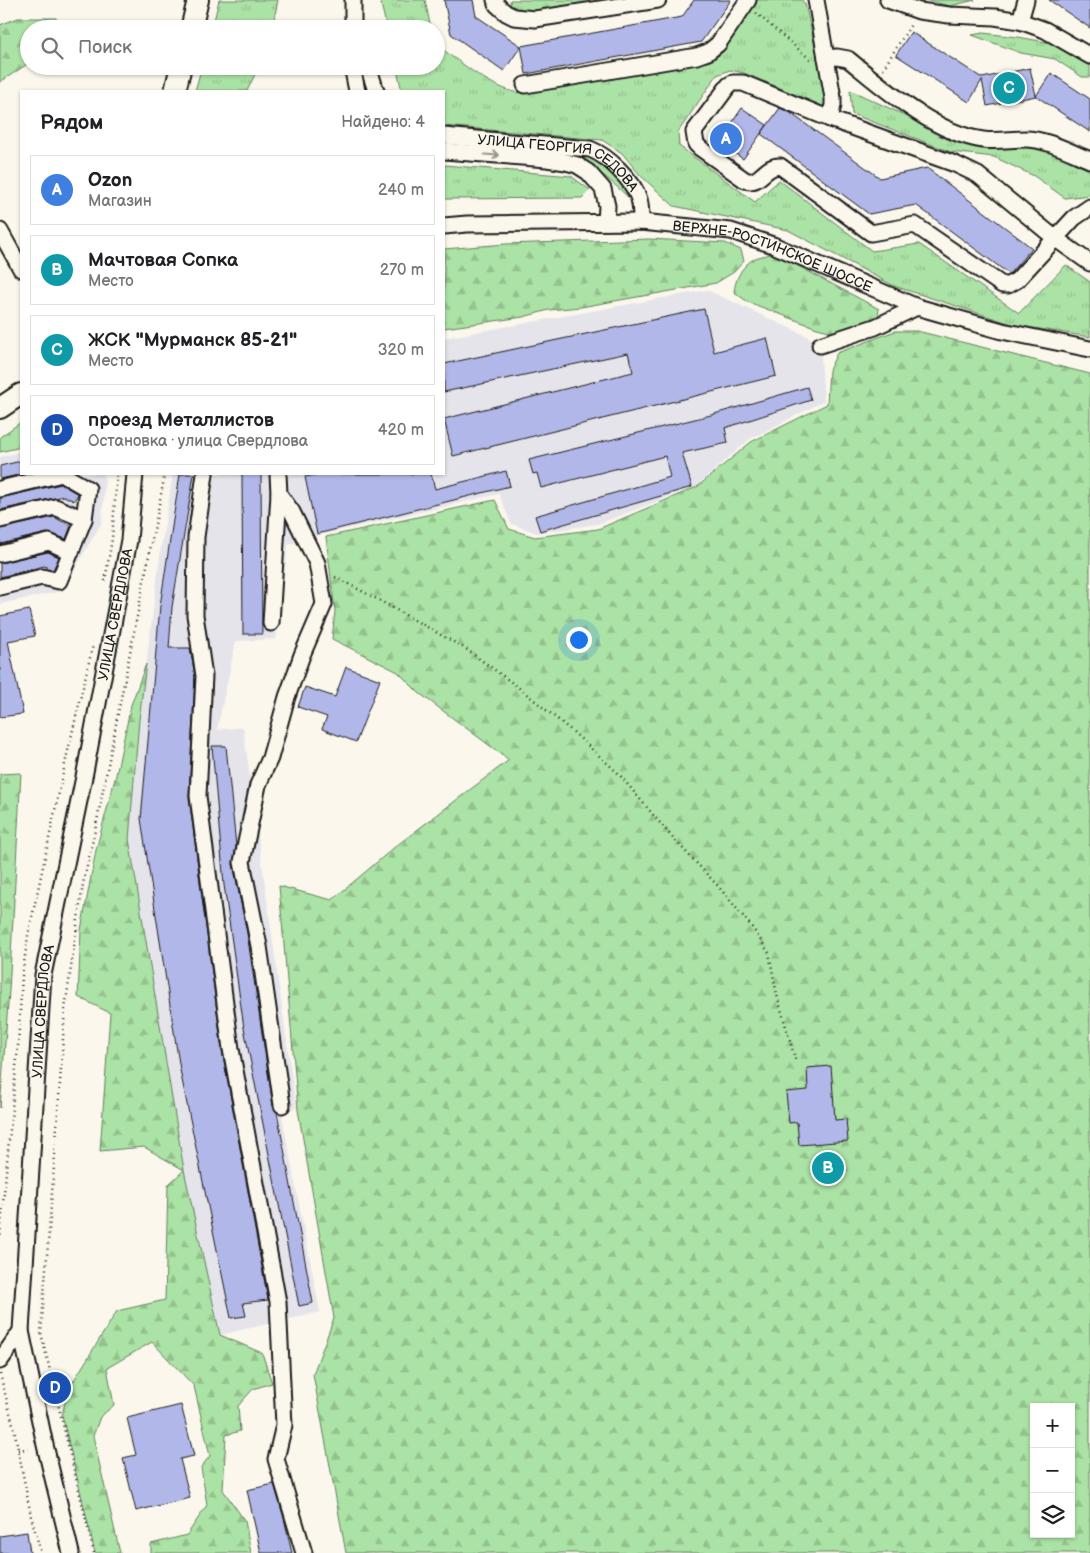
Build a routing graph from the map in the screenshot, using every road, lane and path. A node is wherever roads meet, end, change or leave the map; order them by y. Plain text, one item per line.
1 (198, 0) edge
2 (353, 0) edge
3 (495, 0) edge
4 (658, 0) edge
5 (816, 0) edge
6 (888, 0) edge
7 (1026, 0) edge
8 (747, 2) edge
9 (193, 20) edge
10 (353, 20) edge
11 (1020, 21) junction
12 (907, 32) dead end
13 (1090, 56) edge
14 (826, 58) junction
15 (888, 60) dead end
16 (179, 75) edge
17 (354, 75) edge
18 (371, 75) edge
19 (525, 85) dead end
20 (175, 90) edge
21 (357, 90) edge
22 (376, 90) edge
23 (830, 119) junction
24 (445, 136) edge
25 (445, 151) edge
26 (1090, 160) edge
27 (1090, 207) edge
28 (606, 222) junction
29 (641, 222) junction
30 (445, 226) edge
31 (0, 231) edge
32 (1056, 239) junction
33 (1090, 263) edge
34 (20, 267) edge
35 (917, 307) junction
36 (820, 345) dead end
37 (1090, 348) edge
38 (20, 395) edge
39 (0, 408) edge
40 (58, 475) edge
41 (64, 475) edge
42 (135, 475) edge
43 (165, 475) edge
44 (205, 475) edge
45 (278, 475) edge
46 (0, 489) edge
47 (280, 494) junction
48 (84, 519) junction
49 (0, 520) edge
50 (71, 552) junction
51 (0, 554) edge
52 (317, 563) junction
53 (0, 587) edge
54 (271, 623) dead end
55 (796, 1062) dead end
56 (282, 1105) dead end
57 (21, 1331) junction
58 (0, 1361) edge
59 (0, 1373) edge
60 (41, 1553) edge
61 (71, 1553) edge
62 (94, 1553) edge
63 (304, 1553) edge

1 - 9 main road
2 - 10 street
3 - 4 street
5 - 14 street
6 - 11 street
7 - 11 street
8 - 14 path
8 - 19 street
11 - 13 street
12 - 15 path
14 - 23 street
14 - 26 street
16 - 20 main road
17 - 21 street
18 - 22 street
23 - 32 street
23 - 32 street
24 - 29 street, УЛИЦА ГЕОРГИЯ СЕДОВА
25 -> 28 street, УЛИЦА ГЕОРГИЯ СЕДОВА
27 - 32 street
28 - 29 street, ВЕРХНЕ-РОСТИНСКОЕ ШОССЕ
28 - 30 street, ВЕРХНЕ-РОСТИНСКОЕ ШОССЕ
29 - 35 street, ВЕРХНЕ-РОСТИНСКОЕ ШОССЕ
31 - 34 street
32 - 33 street
35 - 36 street
35 - 37 street, ВЕРХНЕ-РОСТИНСКОЕ ШОССЕ
38 - 39 main road
40 - 46 street
41 - 48 street
42 - 57 street, УЛИЦА СВЕРДЛОВА
43 - 62 path
44 - 63 street
45 - 47 street
47 - 52 street
47 - 54 street
48 - 49 street
48 - 50 street
50 - 51 street
50 - 53 street
52 - 55 path
52 - 56 street
57 - 58 street
57 - 61 street, УЛИЦА СВЕРДЛОВА
59 - 60 path

